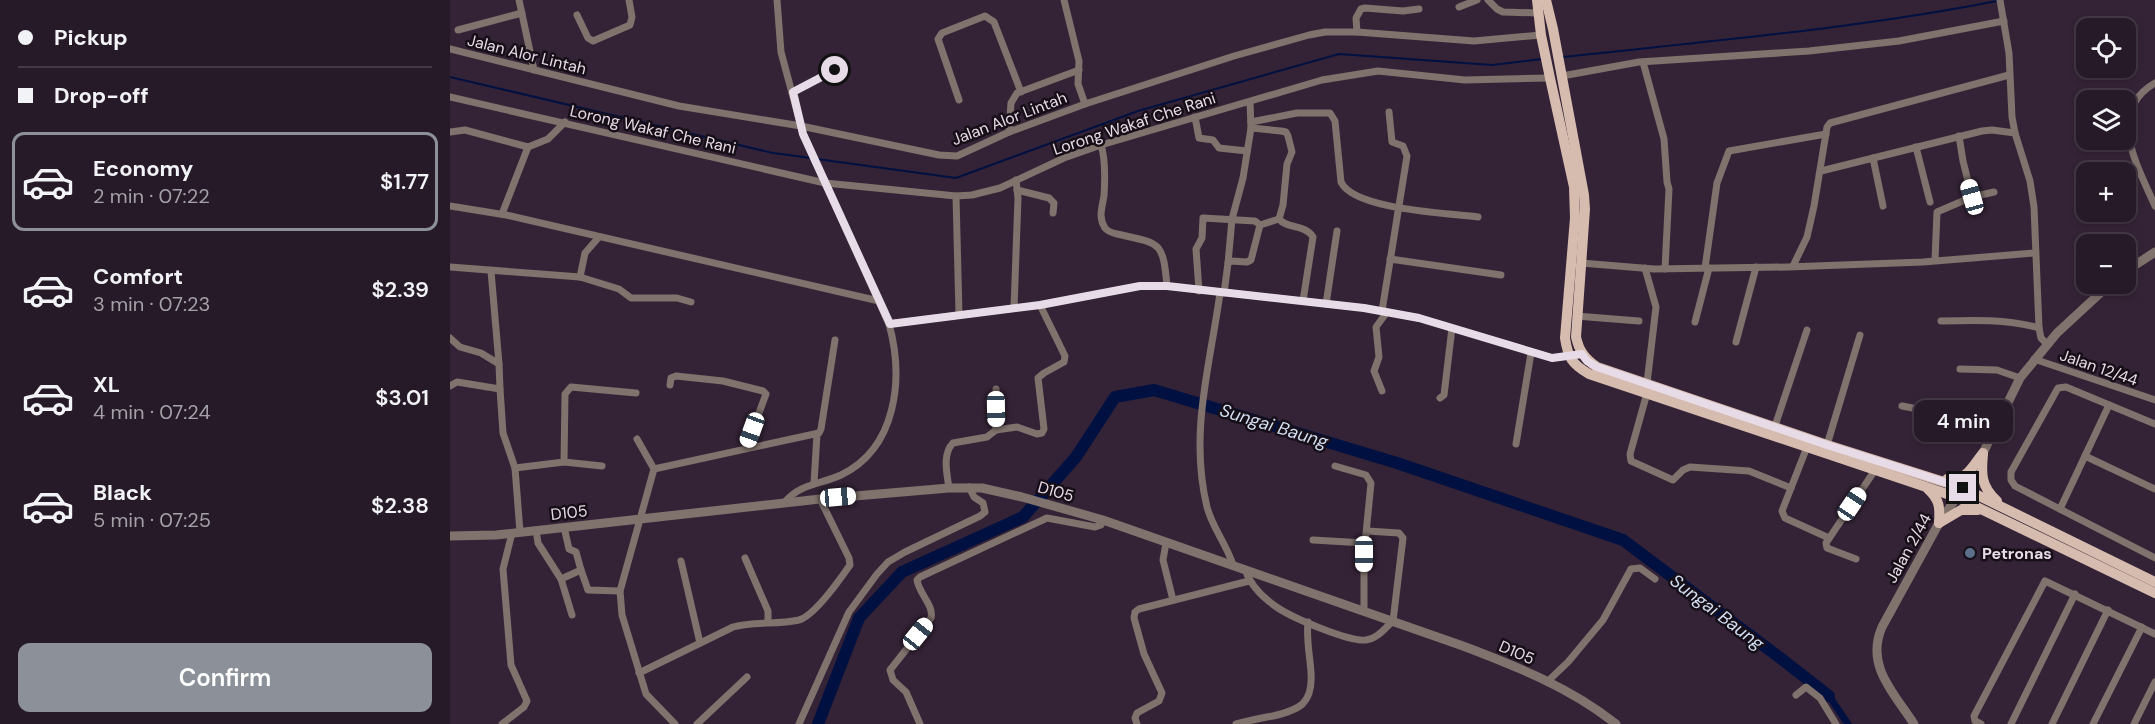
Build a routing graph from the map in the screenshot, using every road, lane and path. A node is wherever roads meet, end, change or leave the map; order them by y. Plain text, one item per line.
1 (519, 0) edge
2 (628, 0) edge
3 (777, 0) edge
4 (1064, 0) edge
5 (1477, 0) edge
6 (1488, 0) edge
7 (1538, 0) edge
8 (1545, 0) edge
9 (2000, 0) edge
10 (1459, 7) dead end
11 (1419, 9) dead end
12 (522, 13) junction
13 (1539, 13) junction
14 (577, 15) dead end
15 (2003, 18) junction
16 (458, 30) dead end
17 (1357, 32) junction
18 (1542, 38) junction
19 (450, 49) edge
20 (1643, 62) junction
21 (534, 70) junction
22 (835, 70) dead end
23 (1078, 70) junction
24 (2009, 75) junction
25 (1562, 76) junction
26 (1550, 78) junction
27 (2155, 83) edge
28 (793, 92) junction
29 (1021, 92) junction
30 (450, 97) edge
31 (959, 100) dead end
32 (1250, 102) junction
33 (1085, 104) junction
34 (1389, 112) dead end
35 (1195, 117) junction
36 (565, 122) junction
37 (1251, 125) junction
38 (802, 130) junction
39 (450, 132) edge
40 (1009, 132) junction
41 (2014, 133) junction
42 (1826, 134) junction
43 (1959, 136) junction
44 (1101, 145) junction
45 (528, 147) junction
46 (1916, 147) junction
47 (1247, 151) junction
48 (1873, 158) junction
49 (1821, 171) junction
50 (1016, 180) junction
51 (825, 183) junction
52 (1017, 190) junction
53 (1994, 192) dead end
54 (956, 196) junction
55 (1972, 197) junction
56 (1930, 202) dead end
57 (450, 206) edge
58 (1883, 206) dead end
59 (2155, 206) edge
60 (1398, 207) junction
61 (1053, 213) dead end
62 (502, 214) junction
63 (1478, 216) dead end
64 (1232, 219) junction
65 (1278, 219) junction
66 (1260, 225) junction
67 (1337, 231) dead end
68 (599, 237) junction
69 (2155, 252) edge
70 (2035, 253) junction
71 (1390, 258) junction
72 (1935, 260) junction
73 (1228, 263) junction
74 (1581, 263) junction
75 (2136, 264) edge
76 (1793, 266) junction
77 (450, 267) edge
78 (1756, 267) junction
79 (1645, 268) junction
80 (1707, 268) junction
81 (1665, 269) junction
82 (491, 271) junction
83 (1501, 275) dead end
84 (580, 277) junction
85 (1167, 286) junction
86 (1199, 291) junction
87 (1222, 293) junction
88 (2100, 294) edge
89 (879, 301) junction
90 (1303, 301) junction
91 (691, 302) dead end
92 (1326, 304) junction
93 (1040, 305) junction
94 (1014, 308) junction
95 (1384, 312) junction
96 (959, 314) junction
97 (1576, 316) junction
98 (1639, 321) dead end
99 (1695, 321) dead end
100 (1941, 321) dead end
101 (890, 324) junction
102 (1452, 327) junction
103 (2039, 328) junction
104 (1807, 330) dead end
105 (1860, 334) dead end
106 (450, 338) edge
107 (835, 340) dead end
108 (1736, 342) dead end
109 (2047, 344) junction
110 (1532, 353) junction
111 (1582, 354) junction
112 (1569, 356) junction
113 (2034, 359) junction
114 (499, 364) junction
115 (1960, 369) dead end
116 (2020, 378) junction
117 (670, 385) dead end
118 (450, 386) edge
119 (996, 388) dead end
120 (1647, 388) junction
121 (500, 389) junction
122 (1382, 391) dead end
123 (636, 393) dead end
124 (1440, 398) dead end
125 (2155, 400) edge
126 (2109, 405) junction
127 (1902, 406) dead end
128 (2155, 424) edge
129 (1775, 426) junction
130 (996, 429) junction
131 (1995, 430) junction
132 (817, 434) junction
133 (637, 439) dead end
134 (1516, 444) dead end
135 (1827, 445) junction
136 (1807, 447) junction
137 (746, 448) junction
138 (1983, 453) junction
139 (2085, 456) junction
140 (564, 462) junction
141 (602, 466) dead end
142 (1335, 466) dead end
143 (515, 468) junction
144 (654, 469) junction
145 (1875, 471) junction
146 (1925, 481) junction
147 (814, 483) junction
148 (949, 488) junction
149 (969, 488) junction
150 (1791, 488) junction
151 (2155, 489) edge
152 (1960, 492) junction
153 (820, 499) junction
154 (784, 503) junction
155 (2006, 509) junction
156 (2060, 509) junction
157 (1990, 512) junction
158 (639, 520) junction
159 (1104, 520) junction
160 (1939, 523) junction
161 (564, 527) junction
162 (536, 530) junction
163 (1367, 531) junction
164 (516, 533) junction
165 (450, 536) edge
166 (1829, 538) junction
167 (1313, 540) dead end
168 (1166, 543) junction
169 (1365, 543) junction
170 (745, 558) dead end
171 (2155, 558) edge
172 (1856, 559) dead end
173 (681, 561) dead end
174 (1233, 565) junction
175 (1245, 569) junction
176 (581, 570) junction
177 (561, 579) junction
178 (1655, 579) dead end
179 (1249, 581) junction
180 (2155, 582) edge
181 (620, 591) junction
182 (2155, 593) edge
183 (2075, 594) junction
184 (1173, 600) junction
185 (2108, 610) junction
186 (1364, 611) junction
187 (572, 615) dead end
188 (1393, 621) junction
189 (768, 622) junction
190 (1308, 622) junction
191 (2142, 627) junction
192 (2155, 634) edge
193 (700, 643) junction
194 (639, 673) junction
195 (747, 677) dead end
196 (1547, 681) junction
197 (2155, 682) edge
198 (1796, 695) dead end
199 (1912, 721) edge
200 (671, 722) edge
201 (502, 724) edge
202 (697, 724) edge
203 (799, 724) edge
204 (920, 724) edge
205 (1137, 724) edge
206 (1236, 724) edge
207 (1616, 724) edge
208 (1836, 724) edge
209 (1902, 724) edge
210 (1981, 724) edge
211 (2011, 724) edge
212 (2052, 724) edge
213 (2093, 724) edge
214 (2134, 724) edge

1 - 12 street
2 - 14 street
3 - 28 street
4 - 23 street
5 - 10 street
6 - 13 street
7 - 13 main road
8 - 25 main road
9 - 15 street
11 - 17 street
12 - 16 street
12 - 21 street
13 - 18 main road
15 - 20 street
15 - 24 street
17 - 18 street, Jalan Alor Lintah
17 - 33 street, Jalan Alor Lintah
18 - 26 main road
19 - 21 street, Jalan Alor Lintah
20 - 25 street
20 - 81 street
21 - 38 street, Jalan Alor Lintah
22 - 28 street
23 - 29 street
23 - 33 street
24 - 41 street
24 - 42 street
25 - 74 main road
26 - 32 street, Lorong Wakaf Che Rani
26 - 112 main road
27 - 59 street
28 - 38 street
29 - 31 street
29 - 40 street
30 - 36 street, Lorong Wakaf Che Rani
32 - 35 street, Lorong Wakaf Che Rani
32 - 37 street
33 - 40 street, Jalan Alor Lintah
34 - 60 street
35 - 44 street, Lorong Wakaf Che Rani
35 - 47 street
36 - 45 street
36 - 51 street, Lorong Wakaf Che Rani
37 - 47 street
37 - 60 street
37 - 65 street
38 - 40 street, Jalan Alor Lintah
38 - 51 street
39 - 45 street
41 - 43 street
41 - 70 street
42 - 49 street
42 - 80 street
43 - 46 street
43 - 55 street
44 - 50 street, Lorong Wakaf Che Rani
44 - 85 street
45 - 62 street
46 - 48 street
46 - 56 street
47 - 64 street
48 - 49 street
48 - 58 street
49 - 76 street
50 - 52 street
50 - 54 street, Lorong Wakaf Che Rani
51 - 54 street, Lorong Wakaf Che Rani
51 - 89 street
52 - 61 street
52 - 94 street
53 - 55 street
54 - 96 street
55 - 72 street
57 - 62 street
60 - 63 street
60 - 71 street
62 - 68 street
64 - 66 street
64 - 73 street
64 - 86 street
65 - 66 street
65 - 90 street
66 - 73 street
67 - 92 street
68 - 84 street
68 - 89 street
69 - 75 street
70 - 72 street
70 - 103 street
71 - 83 street
71 - 95 street
72 - 76 street
73 - 87 street
74 - 79 street
74 - 97 main road
76 - 78 street
77 - 82 street
78 - 80 street
78 - 108 street
79 - 81 street
79 - 120 street
80 - 81 street
80 - 99 street
82 - 84 street
82 - 114 street
84 - 91 street
85 - 86 street
85 - 93 street
86 - 87 street
87 - 90 street
87 - 174 street
88 - 109 street, Jalan 2/44
89 - 101 street
90 - 92 street
92 - 95 street
93 - 94 street
93 - 130 street
94 - 96 street
95 - 102 street
95 - 122 street
96 - 101 street
97 - 98 street
97 - 111 main road
100 - 103 street
101 - 147 street
102 - 110 street
102 - 124 street
103 - 109 street
104 - 129 street
105 - 135 street
106 - 114 street
107 - 132 street
109 - 113 street, Jalan 2/44
110 - 112 street
110 - 134 street
111 - 112 street
111 - 120 main road
112 - 120 main road
113 - 116 street, Jalan 2/44
113 - 125 street, Jalan 12/44
114 - 121 street
115 - 116 street
116 - 131 street, Jalan 2/44
117 - 137 street
118 - 121 street
119 - 130 street
120 - 129 main road
120 - 136 main road
120 - 150 street
121 - 143 street
123 - 140 street
126 - 128 street
126 - 139 street
126 - 156 street
127 - 131 street
129 - 135 main road
130 - 148 street
131 - 138 street, Jalan 2/44
132 - 137 street
132 - 147 street
133 - 144 street
135 - 146 main road
136 - 145 main road
136 - 150 street
137 - 144 street
138 - 146 main road
138 - 152 street, Jalan 2/44
138 - 155 main road
139 - 151 street
139 - 156 street
140 - 141 street
140 - 143 street
142 - 163 street
143 - 164 street
144 - 158 street
145 - 146 main road
145 - 166 street
146 - 152 main road
146 - 160 main road
147 - 154 street
148 - 149 street, D105
148 - 153 street, D105
149 - 159 street, D105
149 - 203 street
150 - 166 street
152 - 155 main road
152 - 157 main road
152 - 160 street, Jalan 2/44
153 - 154 street, D105
153 - 189 street
154 - 158 street, D105
155 - 180 main road
156 - 171 street
157 - 160 main road
157 - 182 main road
158 - 161 street, D105
158 - 181 street
159 - 168 street, D105
159 - 204 street
160 - 199 street, Jalan 2/44
161 - 162 street, D105
161 - 176 street
162 - 164 street, D105
162 - 177 street
163 - 169 street
163 - 188 street
164 - 165 street, D105
164 - 201 street
166 - 172 street
167 - 169 street
168 - 174 street, D105
168 - 184 street
169 - 186 street
170 - 189 street
173 - 193 street
174 - 175 street, D105
175 - 179 street
175 - 186 street, D105
176 - 177 street
176 - 181 street
177 - 187 street
178 - 196 street
179 - 184 street
179 - 190 street
181 - 194 street
183 - 185 street
183 - 210 street
183 - 211 street
184 - 205 street
185 - 191 street
185 - 212 street
186 - 188 street, D105
188 - 190 street
188 - 196 street, D105
189 - 193 street
190 - 206 street
191 - 192 street
191 - 213 street
193 - 194 street
194 - 200 street
195 - 202 street
196 - 207 street, D105
197 - 214 street
198 - 208 street
199 - 209 street

